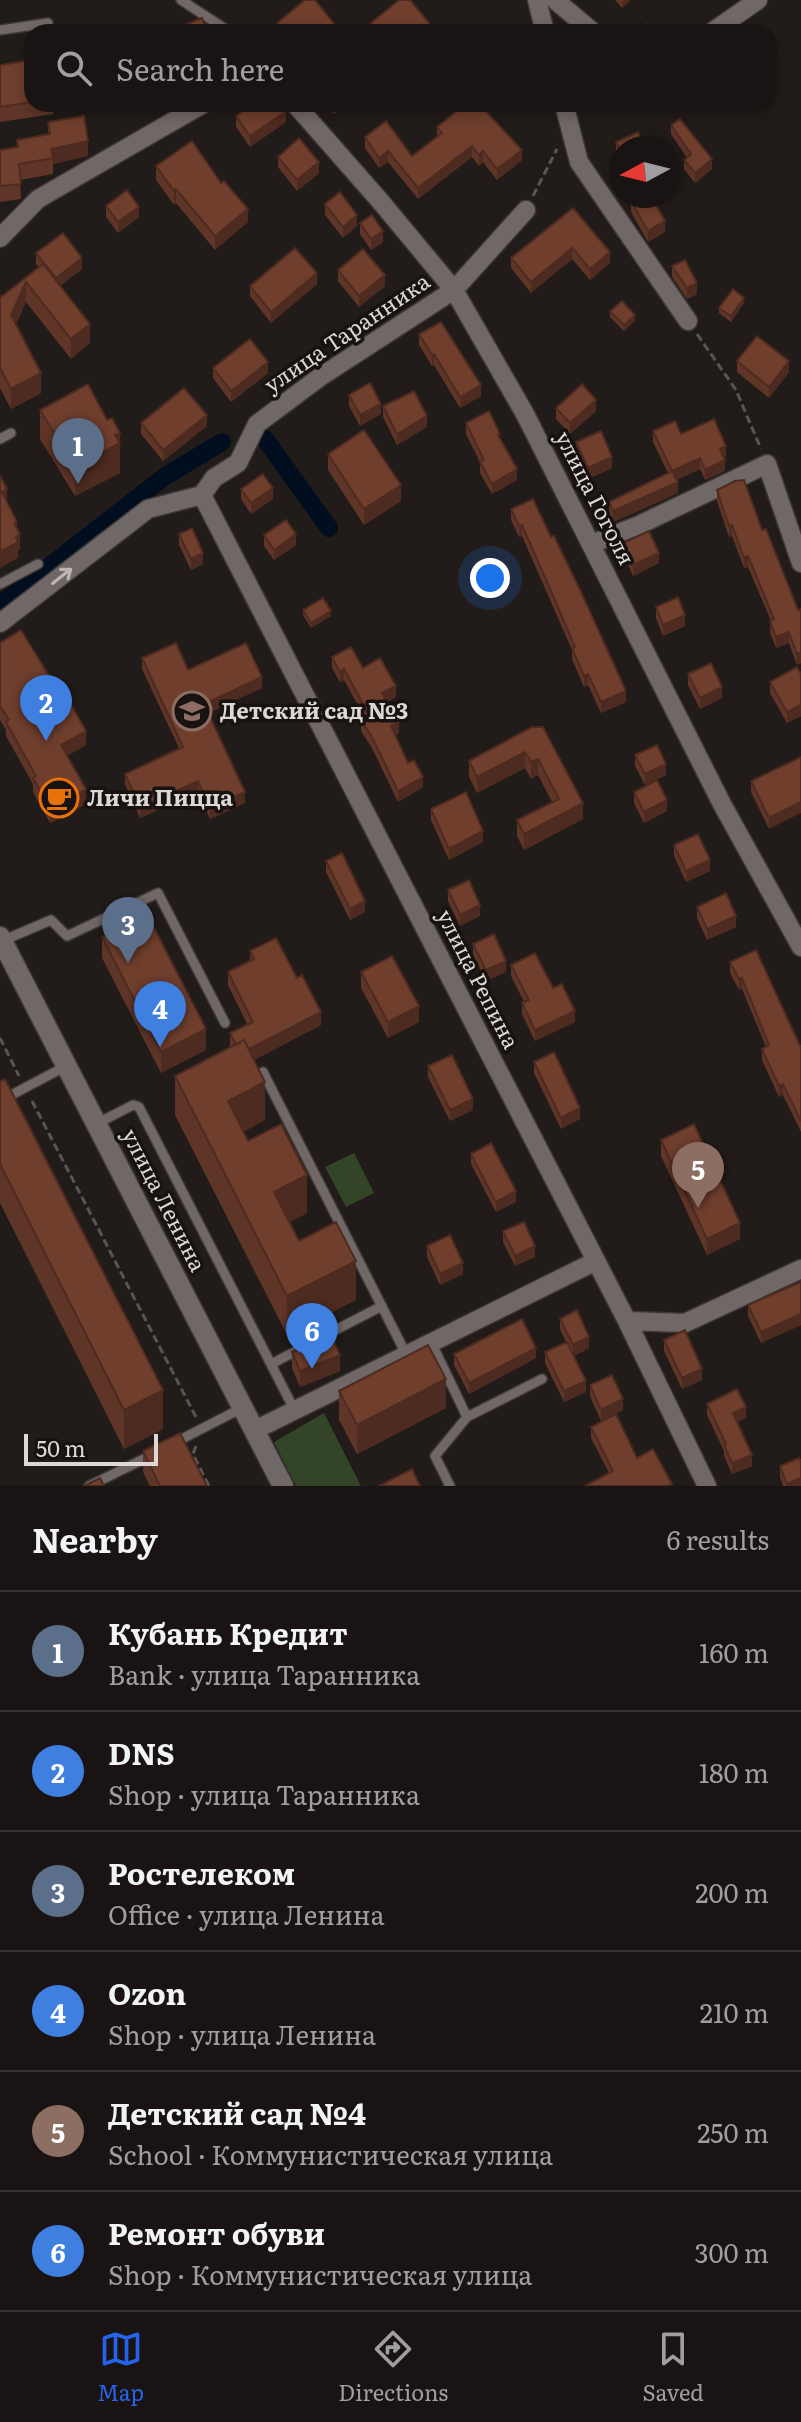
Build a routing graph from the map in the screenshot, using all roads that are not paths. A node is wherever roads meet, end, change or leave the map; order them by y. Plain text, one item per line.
1 (181, 0) edge
2 (537, 0) edge
3 (555, 0) edge
4 (758, 0) edge
5 (48, 23) dead end
6 (41, 24) edge
7 (218, 24) edge
8 (543, 24) edge
9 (584, 24) edge
10 (724, 24) edge
11 (24, 26) edge
12 (0, 30) edge
13 (189, 112) edge
14 (302, 112) edge
15 (566, 112) edge
16 (526, 210) road end
17 (0, 238) edge
18 (454, 290) junction
19 (688, 321) road end
20 (11, 433) dead end
21 (0, 439) edge
22 (202, 495) junction
23 (591, 544) junction
24 (801, 563) edge
25 (38, 564) dead end
26 (0, 584) edge
27 (0, 623) edge
28 (1, 939) edge
29 (801, 947) edge
30 (225, 1023) dead end
31 (68, 1065) junction
32 (263, 1072) edge
33 (0, 1101) edge
34 (98, 1123) junction
35 (293, 1130) junction
36 (279, 1137) edge
37 (342, 1228) junction
38 (329, 1235) edge
39 (596, 1261) junction
40 (801, 1269) edge
41 (382, 1306) junction
42 (627, 1321) junction
43 (432, 1344) junction
44 (407, 1356) junction
45 (271, 1364) junction
46 (542, 1379) dead end
47 (242, 1408) junction
48 (295, 1411) junction
49 (467, 1417) junction
50 (255, 1430) junction
51 (89, 1486) edge
52 (283, 1486) edge
53 (450, 1486) edge
54 (707, 1486) edge

1 - 7 lane
2 - 8 street
3 - 9 street
4 - 10 street
5 - 6 lane
11 - 12 lane
13 - 17 street
14 - 18 street, улица Гоголя
15 - 19 street
16 - 18 street, улица Таранника
18 - 22 street, улица Таранника
18 - 23 street, улица Гоголя
20 - 21 lane
27 -> 22 street, улица Таранника
22 - 39 street, улица Репина
23 - 24 street
23 - 29 street, улица Гоголя
25 - 26 lane
28 - 30 lane
28 - 31 street, улица Ленина
31 - 33 lane
31 - 34 street, улица Ленина
32 - 35 lane
34 - 45 lane
34 - 47 street, улица Ленина
35 - 36 lane
35 - 37 lane
37 - 38 lane
37 - 41 lane
39 - 42 street, улица Репина
39 - 43 street
40 - 42 street
41 - 44 lane
41 - 45 lane
42 - 54 street, улица Репина
43 - 44 street
43 - 49 lane
44 - 48 street
45 - 48 lane
46 - 49 lane
47 - 50 street, улица Ленина
47 - 51 lane
48 - 50 street
49 - 53 lane
50 - 52 street, улица Ленина

